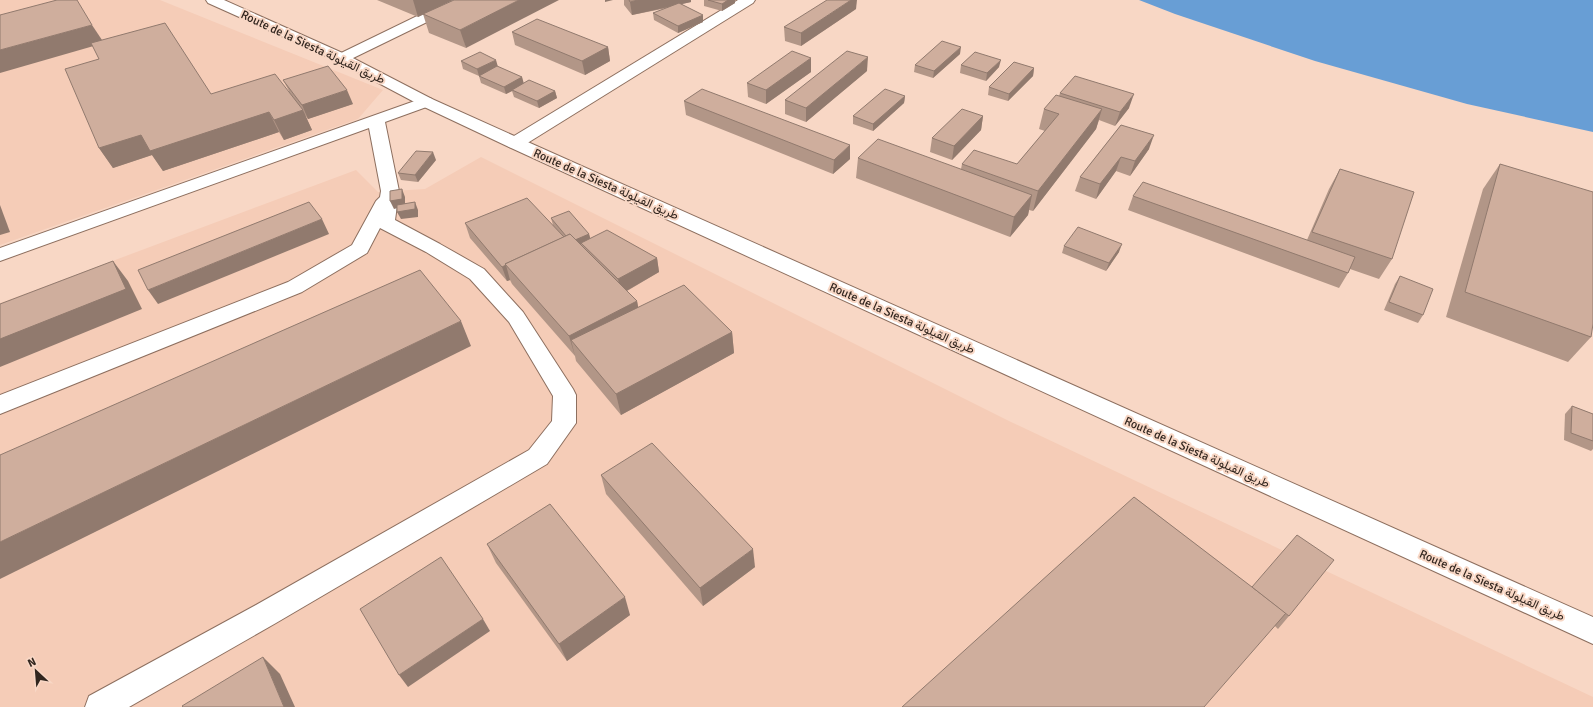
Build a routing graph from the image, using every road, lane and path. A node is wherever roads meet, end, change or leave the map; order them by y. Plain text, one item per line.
1 (213, 0) edge
2 (461, 0) edge
3 (748, 0) edge
4 (342, 58) junction
5 (426, 102) junction
6 (376, 120) junction
7 (515, 143) junction
8 (390, 191) junction
9 (0, 255) edge
10 (0, 405) edge
11 (1593, 631) edge
12 (100, 707) edge

1 - 4 main road, Route de la Siesta طريق القيلولة
2 - 4 main road
3 - 7 main road
4 - 5 main road, Route de la Siesta طريق القيلولة
5 - 6 main road
5 - 7 main road, Route de la Siesta طريق القيلولة
6 - 8 main road
6 - 9 main road
7 - 11 main road, Route de la Siesta طريق القيلولة
8 - 10 main road
8 - 12 main road

